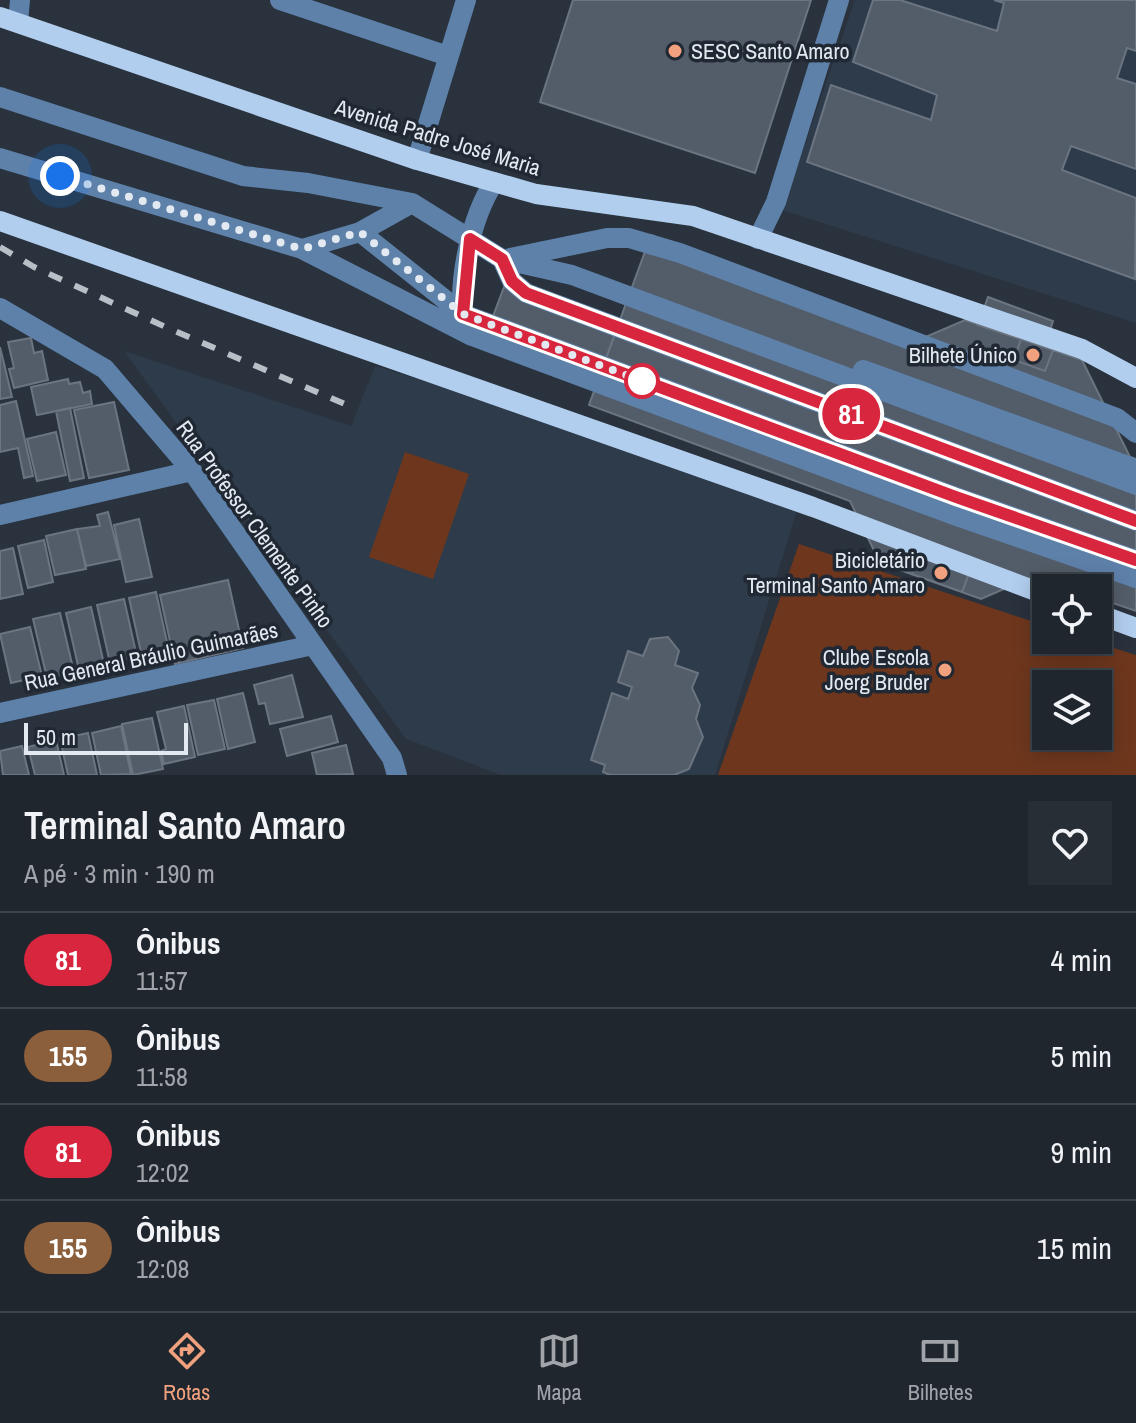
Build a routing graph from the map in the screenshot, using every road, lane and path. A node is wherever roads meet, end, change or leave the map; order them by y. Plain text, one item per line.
1 (20, 0) edge
2 (280, 0) edge
3 (466, 0) edge
4 (839, 0) edge
5 (9, 20) edge
6 (448, 56) junction
7 (0, 97) edge
8 (0, 158) edge
9 (417, 160) junction
10 (494, 182) junction
11 (412, 203) junction
12 (0, 221) edge
13 (360, 232) junction
14 (470, 239) junction
15 (758, 239) junction
16 (302, 249) junction
17 (502, 259) junction
18 (545, 269) junction
19 (4, 312) edge
20 (463, 314) junction
21 (472, 336) junction
22 (1136, 378) edge
23 (1136, 433) edge
24 (1136, 469) edge
25 (192, 471) junction
26 (1136, 485) edge
27 (0, 515) edge
28 (1136, 521) edge
29 (1136, 560) edge
30 (1136, 578) edge
31 (1032, 590) edge
32 (1112, 619) edge
33 (1136, 628) edge
34 (313, 645) junction
35 (0, 713) edge
36 (397, 775) edge

1 - 5 street
2 - 6 street
3 - 6 street
4 - 15 street
5 - 9 main road, Avenida Padre José Maria
6 - 9 street
7 - 11 street
8 - 16 street
9 - 10 main road, Avenida Padre José Maria
10 - 14 street
10 - 15 main road, Avenida Padre José Maria
11 - 13 street
11 - 14 street
12 - 31 main road
13 - 16 street
13 - 20 street
14 - 17 street
14 - 20 street
15 - 22 main road, Avenida Padre José Maria
16 - 21 street
17 - 18 street
17 - 23 street
17 - 28 street
18 - 24 street
18 - 26 street
19 - 25 street, Rua Professor Clemente Pinho
20 - 21 street
20 - 29 street
21 - 30 street
25 - 27 street
25 - 34 street, Rua Professor Clemente Pinho
32 - 33 main road
34 - 35 street, Rua General Bráulio Guimarães
34 - 36 street, Rua Professor Clemente Pinho

